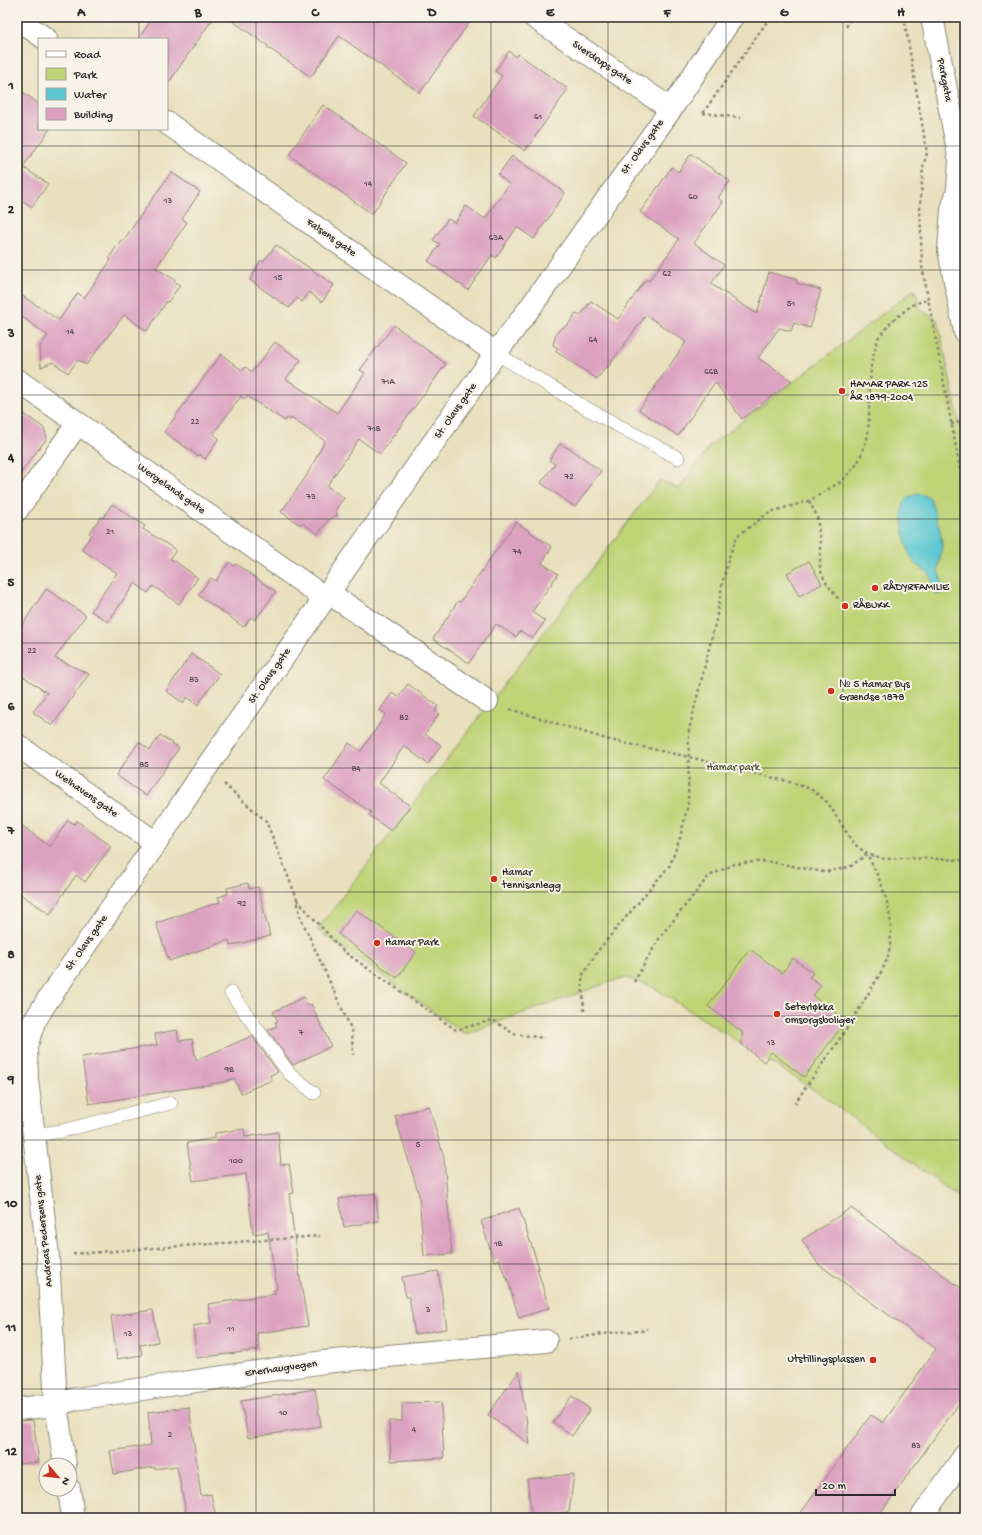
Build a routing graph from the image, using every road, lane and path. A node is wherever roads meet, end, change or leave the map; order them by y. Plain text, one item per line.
1 (536, 17) edge
2 (732, 17) edge
3 (772, 17) edge
4 (851, 17) edge
5 (904, 17) edge
6 (932, 17) edge
7 (17, 19) edge
8 (846, 27) dead end
9 (45, 38) edge
10 (671, 108) junction
11 (703, 113) junction
12 (741, 118) dead end
13 (168, 124) edge
14 (961, 189) edge
15 (928, 299) junction
16 (965, 332) edge
17 (496, 353) junction
18 (17, 380) edge
19 (965, 421) edge
20 (78, 423) junction
21 (951, 424) junction
22 (678, 458) dead end
23 (965, 496) edge
24 (809, 500) junction
25 (17, 510) edge
26 (327, 596) junction
27 (840, 601) dead end
28 (487, 701) joint
29 (17, 745) edge
30 (689, 757) junction
31 (206, 768) junction
32 (156, 843) junction
33 (867, 854) junction
34 (965, 860) edge
35 (297, 899) junction
36 (634, 982) dead end
37 (231, 993) dead end
38 (47, 1001) joint
39 (584, 1010) dead end
40 (544, 1038) dead end
41 (22, 1045) edge
42 (353, 1055) dead end
43 (314, 1093) dead end
44 (24, 1100) edge
45 (171, 1103) dead end
46 (796, 1103) dead end
47 (34, 1135) junction
48 (320, 1236) dead end
49 (48, 1256) junction
50 (647, 1329) dead end
51 (546, 1341) joint
52 (56, 1405) junction
53 (17, 1409) edge
54 (965, 1455) edge
55 (64, 1457) edge
56 (70, 1497) edge
57 (965, 1511) edge
58 (73, 1518) edge
59 (921, 1518) edge
60 (960, 1518) edge

1 - 10 street, Sverdrups gate
2 - 10 street, St. Olavs gate
3 - 11 path
4 - 8 path
5 - 15 path
6 - 14 street, Parkgata
7 - 9 street
10 - 11 path
10 - 17 street, St. Olavs gate
11 - 12 path
13 - 17 street, Falsens gate
14 - 16 street, Parkgata
15 - 21 path
15 - 24 path
17 - 22 lane
17 - 26 street, St. Olavs gate
18 - 20 street, Wergelands gate
19 - 21 path
20 - 25 street
20 - 26 street, Wergelands gate
21 - 23 path
24 - 27 path
24 - 30 path
26 - 28 street, Wergelands gate
26 - 31 street, St. Olavs gate
28 - 30 path
29 - 32 street, Welhavens gate
30 - 33 path
30 - 39 path
31 - 32 street, St. Olavs gate
31 - 35 path
32 - 38 street, St. Olavs gate
33 - 34 path
33 - 36 path
33 - 46 path
35 - 40 path
35 - 42 path
37 - 43 lane
38 - 41 street, Andreas Pedersens gate
41 - 44 street, Andreas Pedersens gate
44 - 47 street, Andreas Pedersens gate
45 - 47 lane
47 - 49 street, Andreas Pedersens gate
48 - 49 path
49 - 52 street, Andreas Pedersens gate
50 - 51 path
51 - 52 street, Enerhaugvegen
52 - 53 street, Enerhaugvegen
52 - 55 street, Andreas Pedersens gate
54 - 59 street
56 - 58 street
57 - 60 path

